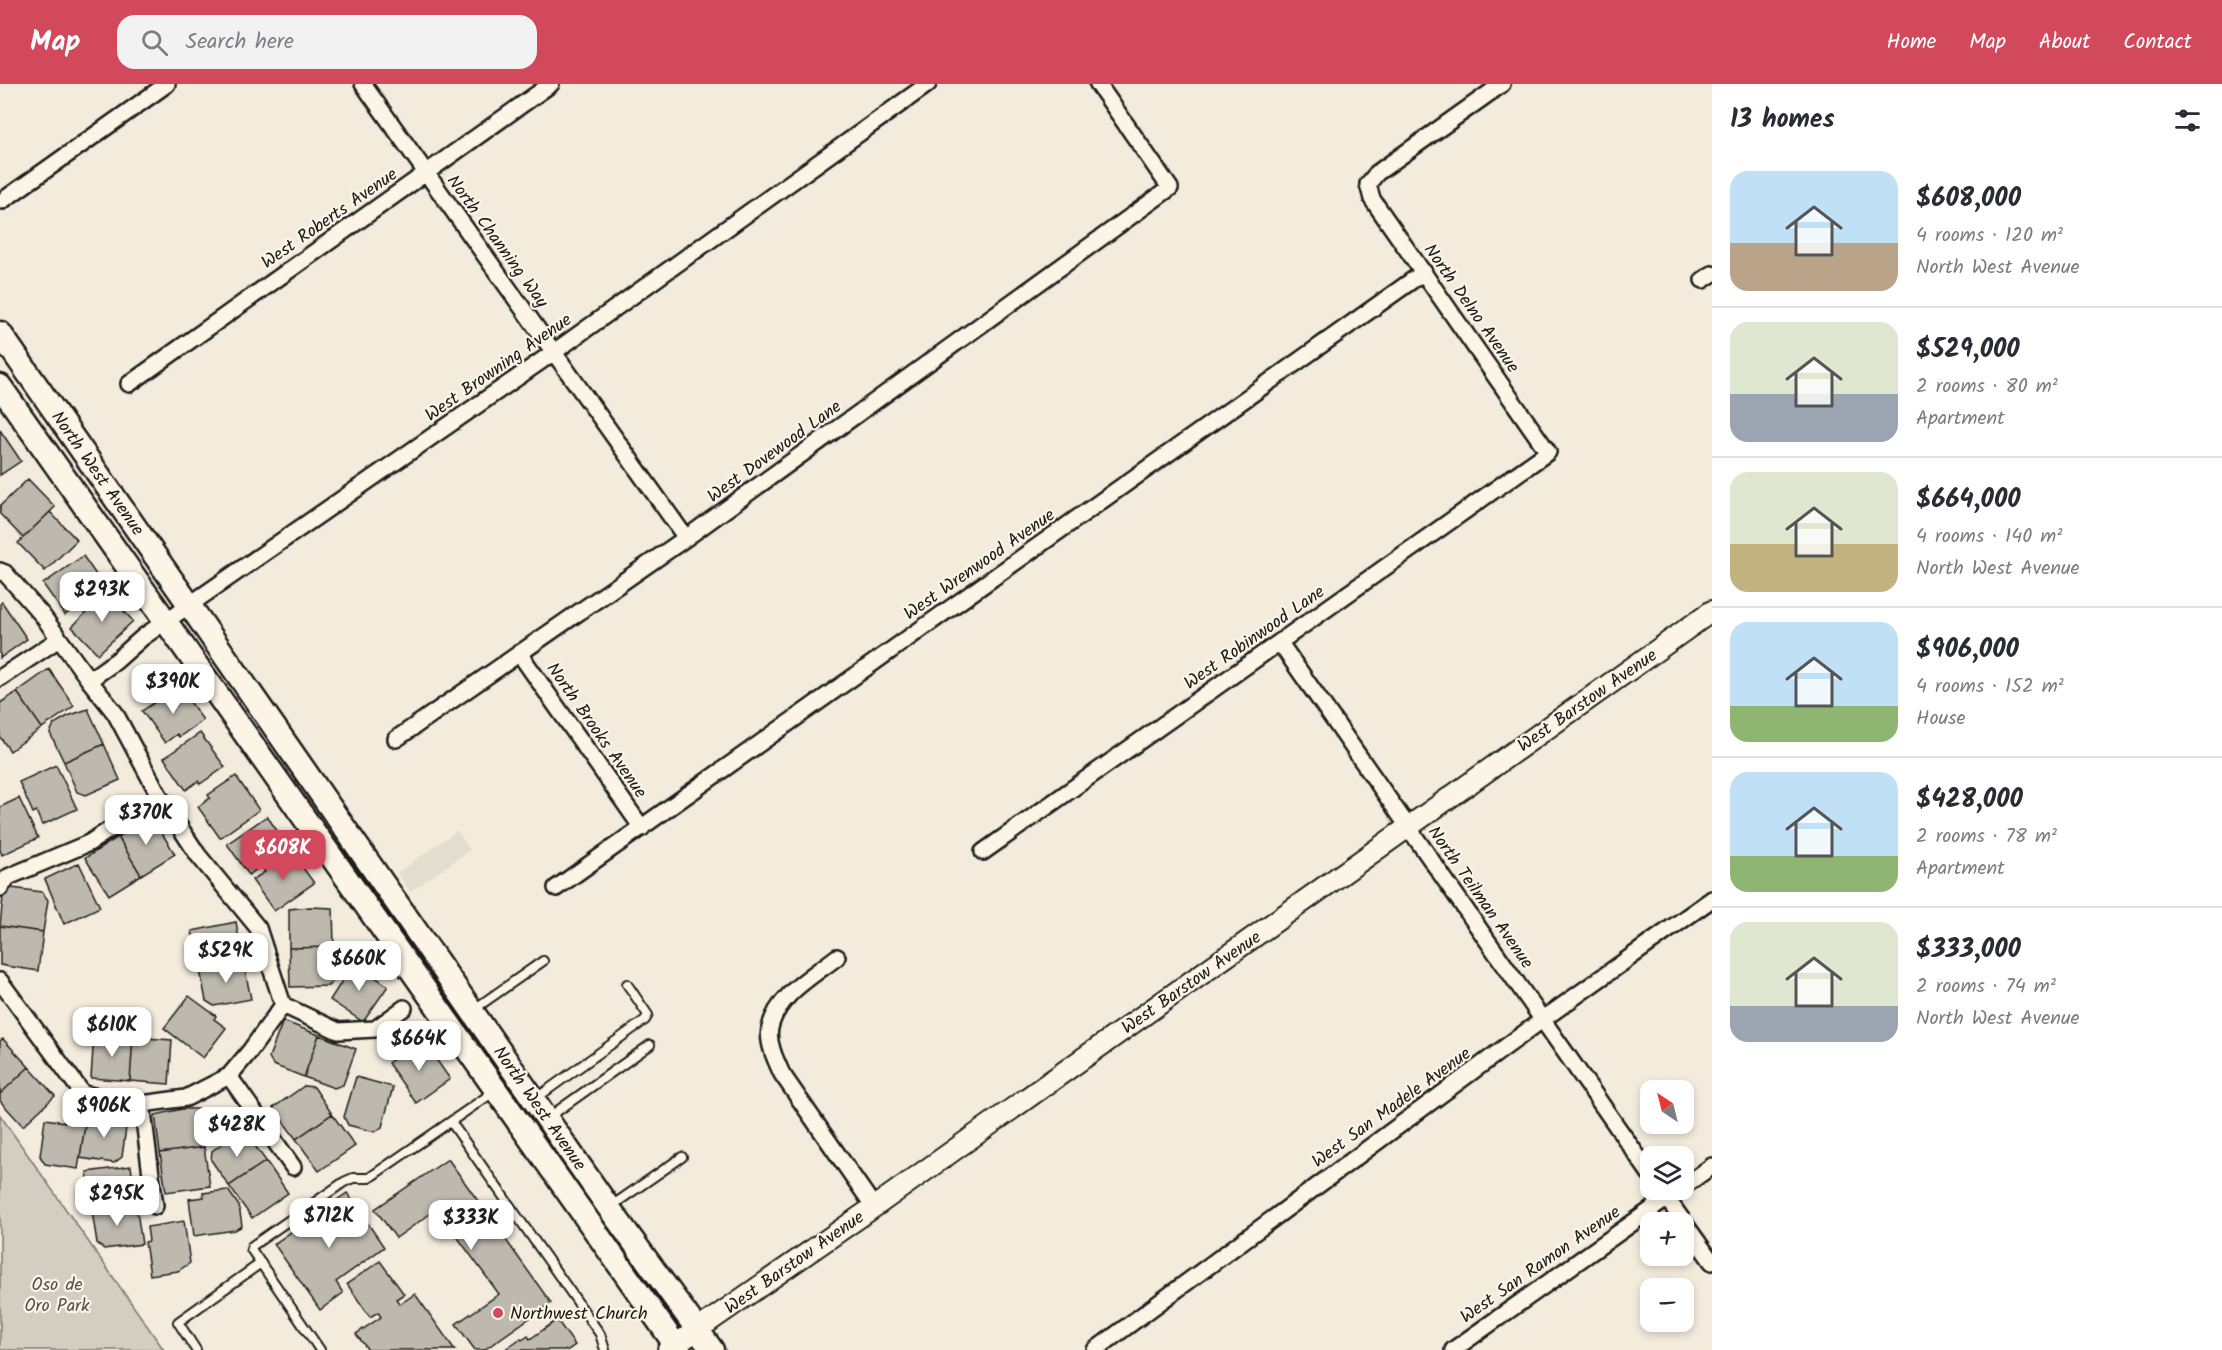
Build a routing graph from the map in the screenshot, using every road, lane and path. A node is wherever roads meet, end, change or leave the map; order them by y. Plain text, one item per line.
1 (167, 84) edge
2 (363, 84) edge
3 (551, 84) edge
4 (928, 84) edge
5 (1098, 84) edge
6 (1502, 84) edge
7 (426, 173) junction
8 (2, 201) dead end
9 (1424, 272) junction
10 (0, 333) edge
11 (0, 352) edge
12 (554, 352) junction
13 (129, 384) dead end
14 (0, 386) edge
15 (57, 415) junction
16 (1548, 452) joint
17 (687, 538) junction
18 (0, 571) edge
19 (191, 605) junction
20 (1712, 611) edge
21 (166, 621) junction
22 (59, 639) junction
23 (1280, 643) junction
24 (519, 653) junction
25 (0, 678) edge
26 (88, 680) junction
27 (396, 739) dead end
28 (160, 797) junction
29 (1409, 827) junction
30 (642, 828) junction
31 (983, 852) dead end
32 (0, 888) edge
33 (556, 888) dead end
34 (1712, 899) edge
35 (837, 957) dead end
36 (543, 961) dead end
37 (0, 981) edge
38 (627, 984) dead end
39 (283, 1005) junction
40 (404, 1008) dead end
41 (472, 1011) junction
42 (1542, 1020) junction
43 (650, 1045) dead end
44 (229, 1076) junction
45 (497, 1090) junction
46 (534, 1099) junction
47 (142, 1104) junction
48 (547, 1118) junction
49 (451, 1122) junction
50 (682, 1157) dead end
51 (1640, 1160) edge
52 (1712, 1166) edge
53 (293, 1167) dead end
54 (1694, 1179) edge
55 (1658, 1200) edge
56 (1674, 1200) edge
57 (155, 1206) dead end
58 (874, 1207) junction
59 (609, 1208) junction
60 (1712, 1262) edge
61 (261, 1263) junction
62 (697, 1329) junction
63 (674, 1348) edge
64 (196, 1350) edge
65 (320, 1350) edge
66 (605, 1350) edge
67 (712, 1350) edge
68 (1095, 1350) edge
69 (1453, 1350) edge

1 - 8 street
2 - 7 street, North Channing Way
3 - 7 street, West Roberts Avenue
4 - 12 street, West Browning Avenue
5 - 17 street, West Dovewood Lane
6 - 9 street, North Delno Avenue
7 - 12 street, North Channing Way
7 - 13 street, West Roberts Avenue
9 - 16 street, North Delno Avenue
9 - 30 street, West Wrenwood Avenue
10 - 15 main road, North West Avenue
11 - 15 main road
12 - 17 street, North Channing Way
12 - 19 street, West Browning Avenue
14 - 21 main road, North West Avenue
15 - 19 main road, North West Avenue
16 - 23 street, West Robinwood Lane
17 - 24 street, West Dovewood Lane
18 - 22 street
19 - 21 street, West Browning Avenue
19 - 41 main road, North West Avenue
20 - 29 street, West Barstow Avenue
21 - 26 street, West Browning Avenue
21 - 45 main road, North West Avenue
22 - 25 street
22 - 26 street
23 - 29 street, North Teilman Avenue
23 - 31 street, West Robinwood Lane
24 - 27 street, West Dovewood Lane
24 - 30 street, North Brooks Avenue
26 - 28 street
28 - 32 street
28 - 39 street
29 - 42 street, North Teilman Avenue
29 - 58 street, West Barstow Avenue
30 - 33 street, West Wrenwood Avenue
34 - 42 street, West San Madele Avenue
35 - 58 street
36 - 41 lane
37 - 47 street
38 - 46 lane
39 - 40 street
39 - 44 street
41 - 46 main road, North West Avenue
42 - 51 street, North Teilman Avenue
42 - 68 street, West San Madele Avenue
43 - 48 lane
44 - 47 street
44 - 53 street
45 - 49 lane
45 - 63 main road, North West Avenue
46 - 48 main road, North West Avenue
47 - 57 street
48 - 59 main road, North West Avenue
49 - 61 lane
49 - 66 lane
50 - 59 lane
52 - 54 street
55 - 69 street, West San Ramon Avenue
56 - 60 street
58 - 62 street, West Barstow Avenue
59 - 62 main road, North West Avenue
61 - 64 lane
61 - 65 lane
62 - 63 street, West Barstow Avenue
62 - 67 main road, North West Avenue

